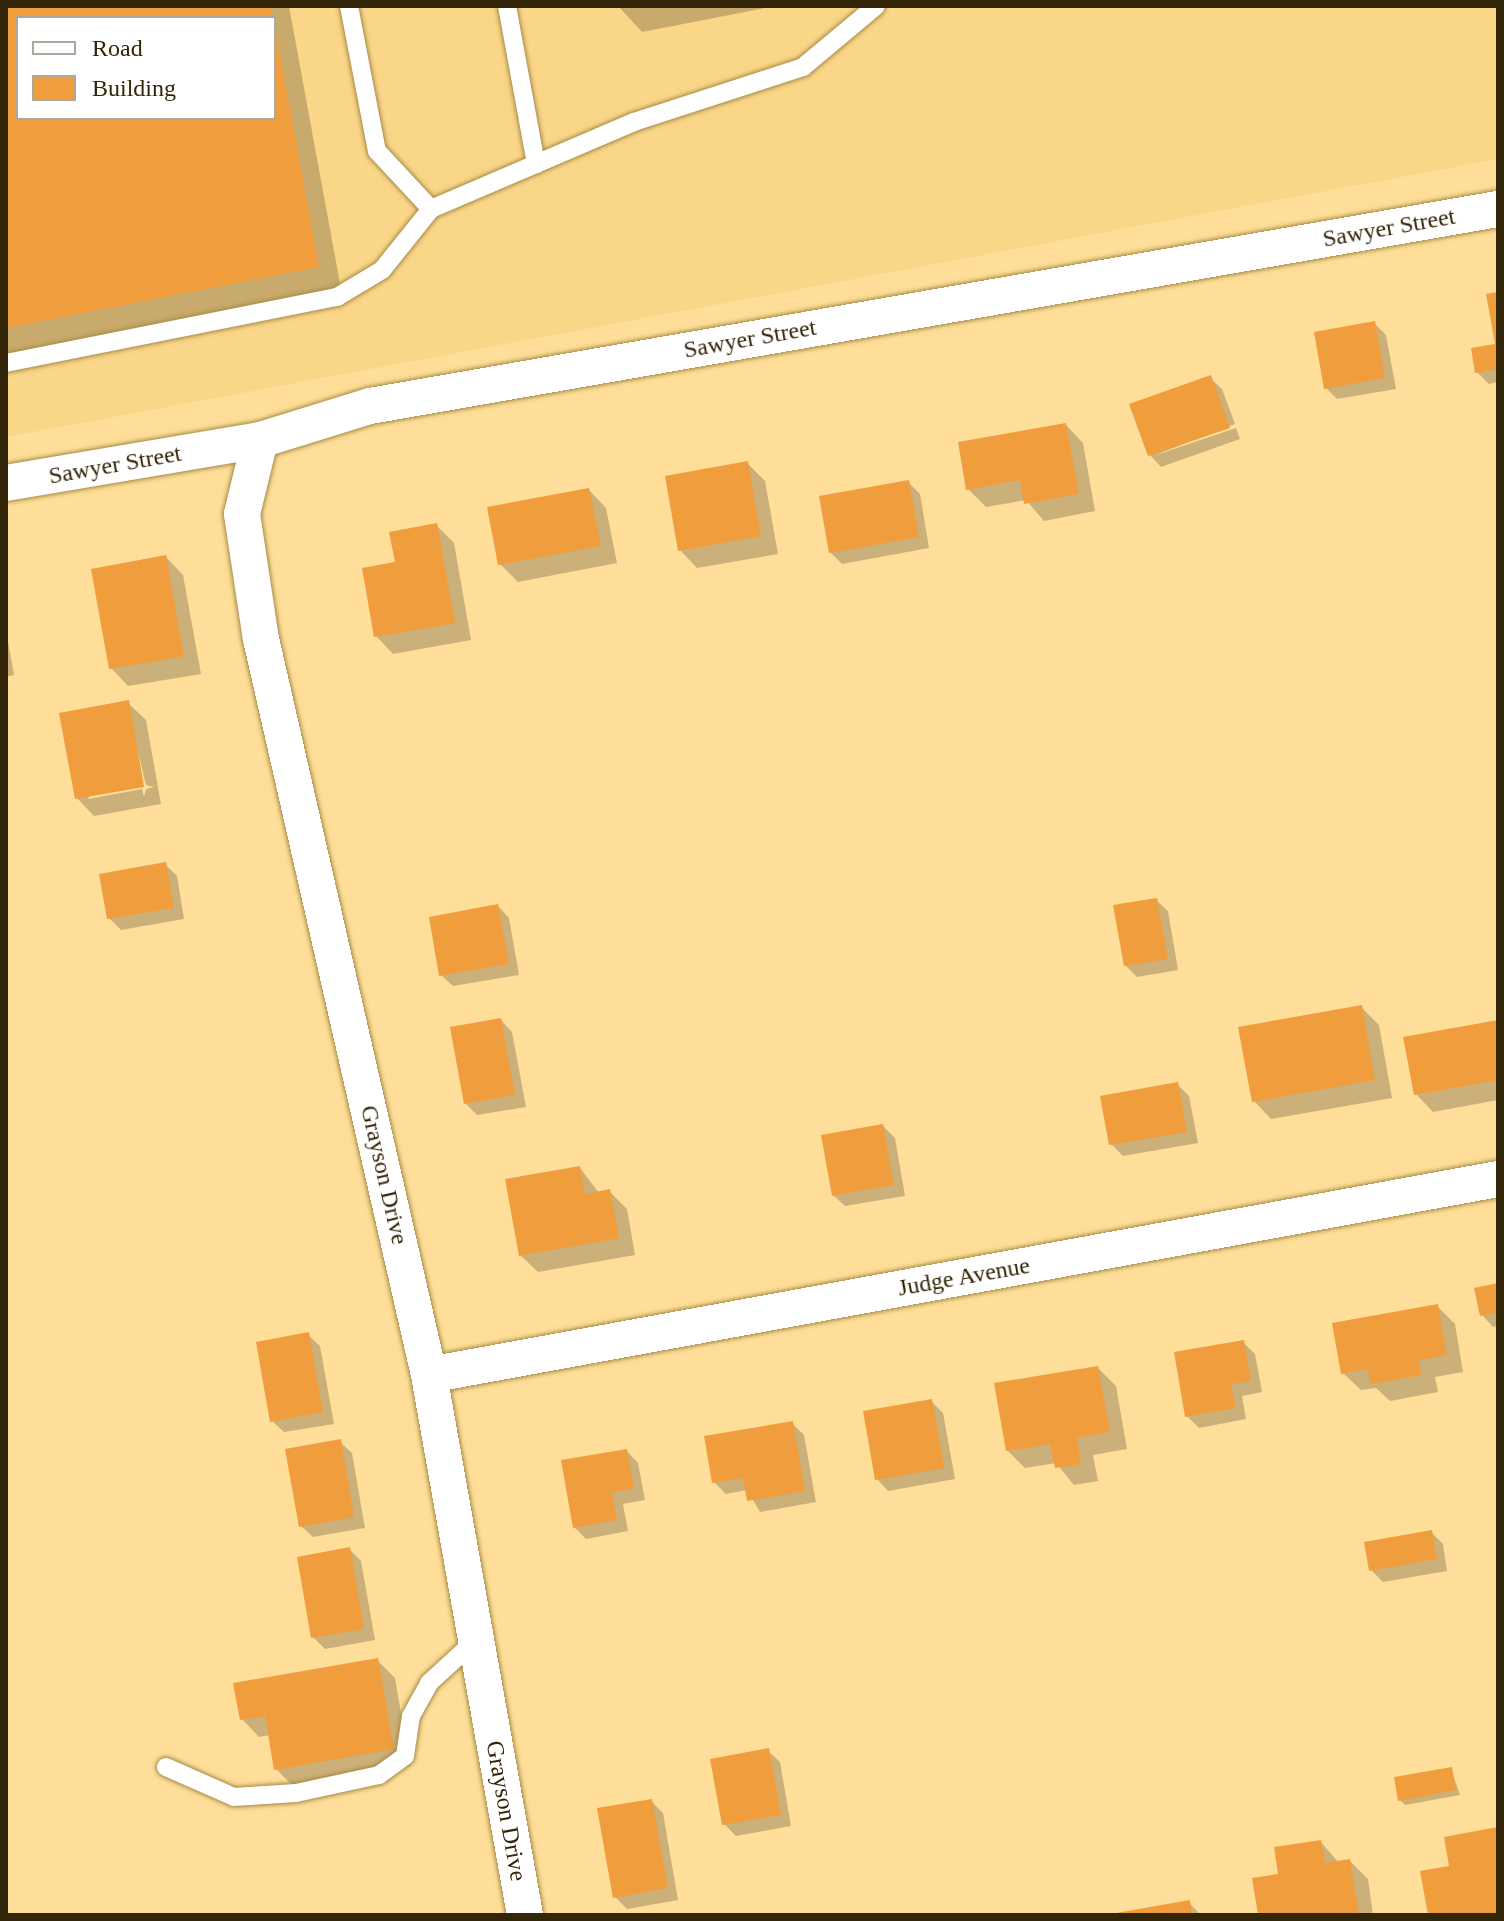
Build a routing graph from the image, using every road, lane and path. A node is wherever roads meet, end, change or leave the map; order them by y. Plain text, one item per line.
1 (349, 6) edge
2 (507, 6) edge
3 (876, 6) edge
4 (536, 164) junction
5 (431, 209) junction
6 (1498, 209) edge
7 (6, 363) edge
8 (260, 440) junction
9 (6, 483) edge
10 (1498, 1179) edge
11 (429, 1375) junction
12 (476, 1640) junction
13 (166, 1767) dead end
14 (525, 1915) edge

1 - 5 lane
2 - 4 lane
3 - 4 lane
4 - 5 lane
5 - 7 lane
6 - 8 street, Sawyer Street
8 - 9 street, Sawyer Street
8 - 11 street, Grayson Drive
10 - 11 street, Judge Avenue
11 - 12 street, Grayson Drive
12 - 13 lane
12 - 14 street, Grayson Drive

